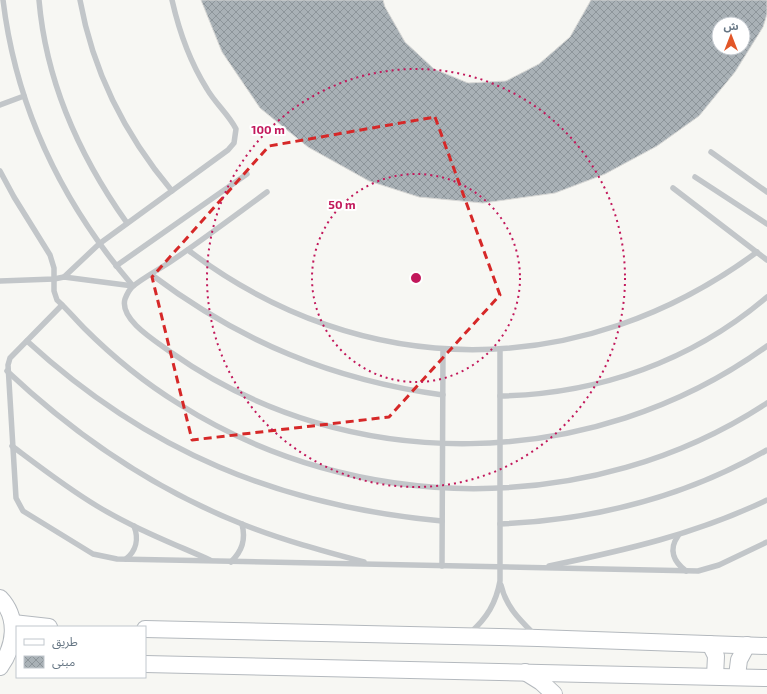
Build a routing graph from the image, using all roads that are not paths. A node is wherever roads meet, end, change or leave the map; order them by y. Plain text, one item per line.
1 (3, 0) edge
2 (39, 0) edge
3 (80, 0) edge
4 (172, 0) edge
5 (24, 96) junction
6 (0, 104) edge
7 (711, 152) dead end
8 (0, 171) edge
9 (247, 174) dead end
10 (695, 177) dead end
11 (673, 188) dead end
12 (172, 191) junction
13 (267, 192) dead end
14 (767, 192) edge
15 (127, 223) junction
16 (767, 224) edge
17 (99, 244) junction
18 (188, 250) junction
19 (757, 252) junction
20 (767, 260) edge
21 (116, 266) junction
22 (152, 275) junction
23 (64, 277) junction
24 (54, 279) junction
25 (0, 281) edge
26 (134, 286) junction
27 (767, 297) edge
28 (62, 305) junction
29 (27, 341) junction
30 (767, 346) edge
31 (443, 349) junction
32 (500, 349) junction
33 (7, 371) junction
34 (443, 395) junction
35 (500, 396) junction
36 (767, 403) edge
37 (443, 444) junction
38 (500, 444) junction
39 (12, 446) junction
40 (767, 450) edge
41 (442, 489) junction
42 (500, 489) junction
43 (767, 500) edge
44 (442, 521) junction
45 (242, 524) junction
46 (500, 524) junction
47 (134, 526) junction
48 (678, 536) junction
49 (767, 542) edge
50 (126, 559) junction
51 (214, 561) junction
52 (231, 562) junction
53 (372, 565) junction
54 (442, 566) junction
55 (500, 568) junction
56 (539, 568) junction
57 (687, 571) junction
58 (500, 581) junction
59 (0, 598) edge
60 (13, 623) junction
61 (40, 626) edge
62 (146, 629) edge
63 (466, 636) junction
64 (538, 638) junction
65 (710, 644) junction
66 (747, 645) junction
67 (767, 646) edge
68 (16, 662) edge
69 (146, 664) edge
70 (0, 668) edge
71 (524, 672) junction
72 (715, 676) junction
73 (737, 676) junction
74 (767, 678) edge
75 (554, 694) edge

1 - 5 lane
2 - 15 lane
3 - 12 lane
4 - 12 lane
5 - 6 lane
5 - 17 lane
7 - 14 lane
8 - 24 lane
9 - 21 lane
10 - 16 lane
11 - 19 lane
12 - 15 lane
13 - 18 lane
15 - 17 lane
17 - 21 lane
17 - 23 lane
18 - 22 lane
18 - 31 lane
19 - 20 lane
19 - 32 lane
21 - 26 lane
22 - 26 lane
22 - 34 lane
23 - 24 lane
23 - 26 lane
24 - 25 lane
24 - 28 lane
26 - 37 lane
27 - 35 lane
28 - 29 lane
28 - 41 lane
29 - 33 lane
29 - 44 lane
30 - 38 lane
31 - 32 lane
31 - 34 lane
32 - 35 lane
33 - 39 lane
33 - 45 lane
34 - 37 lane
35 - 38 lane
36 - 42 lane
37 - 38 lane
37 - 41 lane
38 - 42 lane
39 - 47 lane
39 - 50 lane
40 - 46 lane
41 - 42 lane
41 - 44 lane
42 - 46 lane
43 - 48 lane
44 - 54 lane
45 - 52 lane
45 - 53 lane
46 - 55 lane
47 - 50 lane
47 - 51 lane
48 - 56 lane
48 - 57 lane
49 - 57 lane
50 - 51 lane
51 - 52 lane
52 - 53 lane
53 - 54 lane
54 - 55 lane
55 - 56 lane
55 - 58 lane
56 - 57 lane
58 - 63 lane
58 - 64 lane
59 - 60 street
60 - 61 street
60 - 70 street
62 - 63 street
63 - 64 street
64 - 65 street
65 - 66 street
65 - 72 street
66 - 67 street
66 - 73 street
68 - 70 street
69 - 71 street
71 - 72 street
71 - 75 street
72 - 73 street
73 - 74 street

